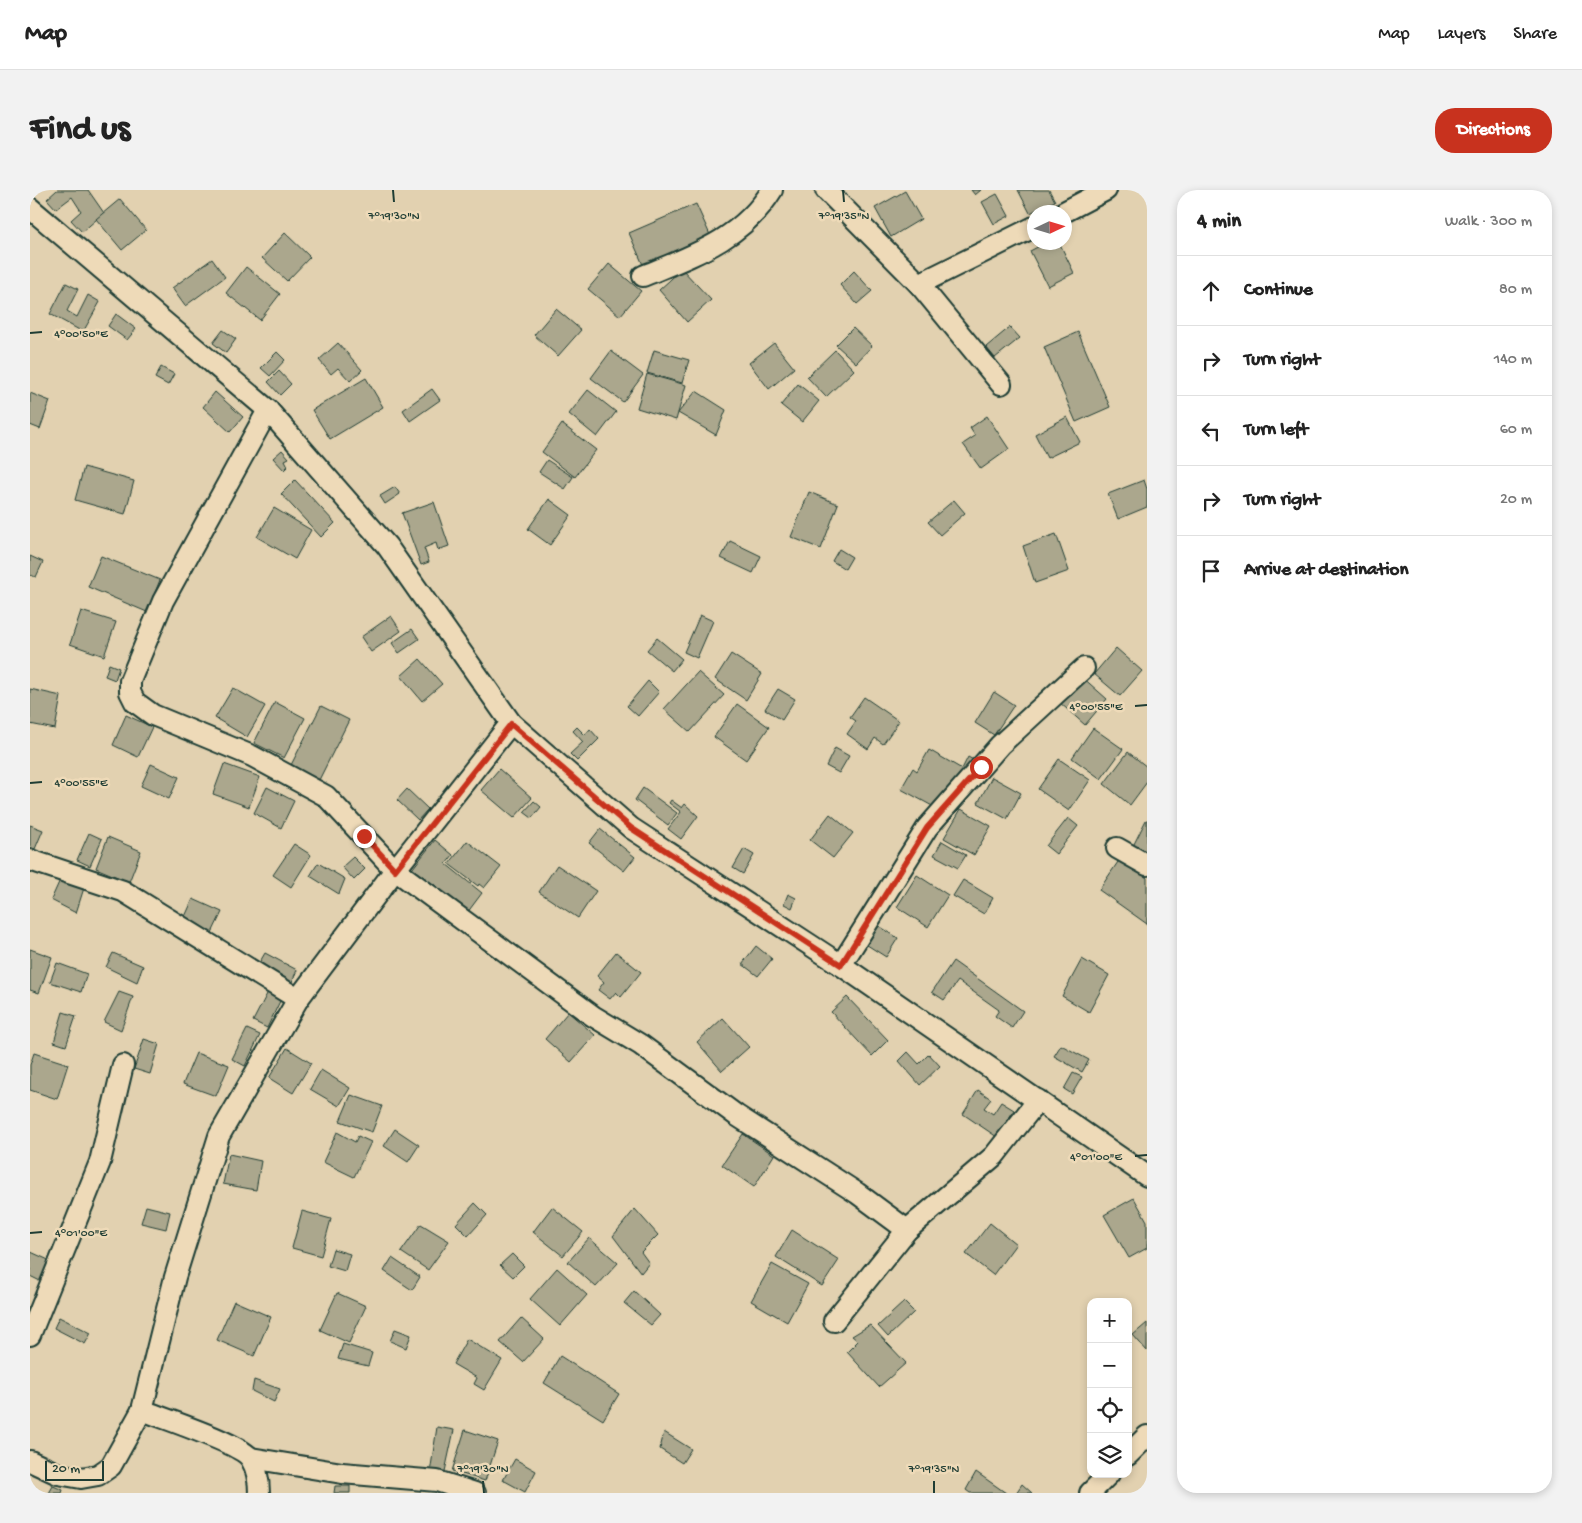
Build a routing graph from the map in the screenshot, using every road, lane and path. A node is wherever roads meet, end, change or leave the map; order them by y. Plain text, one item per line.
1 (772, 190) edge
2 (826, 190) edge
3 (1106, 190) edge
4 (30, 208) edge
5 (1072, 208) edge
6 (1027, 230) edge
7 (643, 276) dead end
8 (919, 284) junction
9 (1001, 384) dead end
10 (268, 410) junction
11 (1084, 668) dead end
12 (511, 724) junction
13 (1117, 848) dead end
14 (30, 860) edge
15 (1147, 865) edge
16 (395, 870) junction
17 (841, 965) junction
18 (298, 999) junction
19 (123, 1066) dead end
20 (1038, 1100) junction
21 (1147, 1176) edge
22 (907, 1230) junction
23 (834, 1320) dead end
24 (30, 1336) edge
25 (142, 1410) junction
26 (1147, 1436) edge
27 (1132, 1451) edge
28 (251, 1458) junction
29 (30, 1461) edge
30 (1105, 1478) edge
31 (259, 1493) edge
32 (475, 1493) edge
33 (1090, 1493) edge

1 - 7 street
2 - 8 street
3 - 5 street
4 - 10 street
6 - 8 street
8 - 9 street
10 - 12 street
10 - 16 street
11 - 17 street
12 - 16 street
12 - 17 street
13 - 15 street
14 - 18 street
16 - 18 street
16 - 22 street
17 - 20 street
18 - 25 street
19 - 24 street
20 - 21 street
20 - 22 street
22 - 23 street
25 - 28 street
25 - 29 street
26 - 27 street
28 - 31 street
28 - 32 street
30 - 33 street

